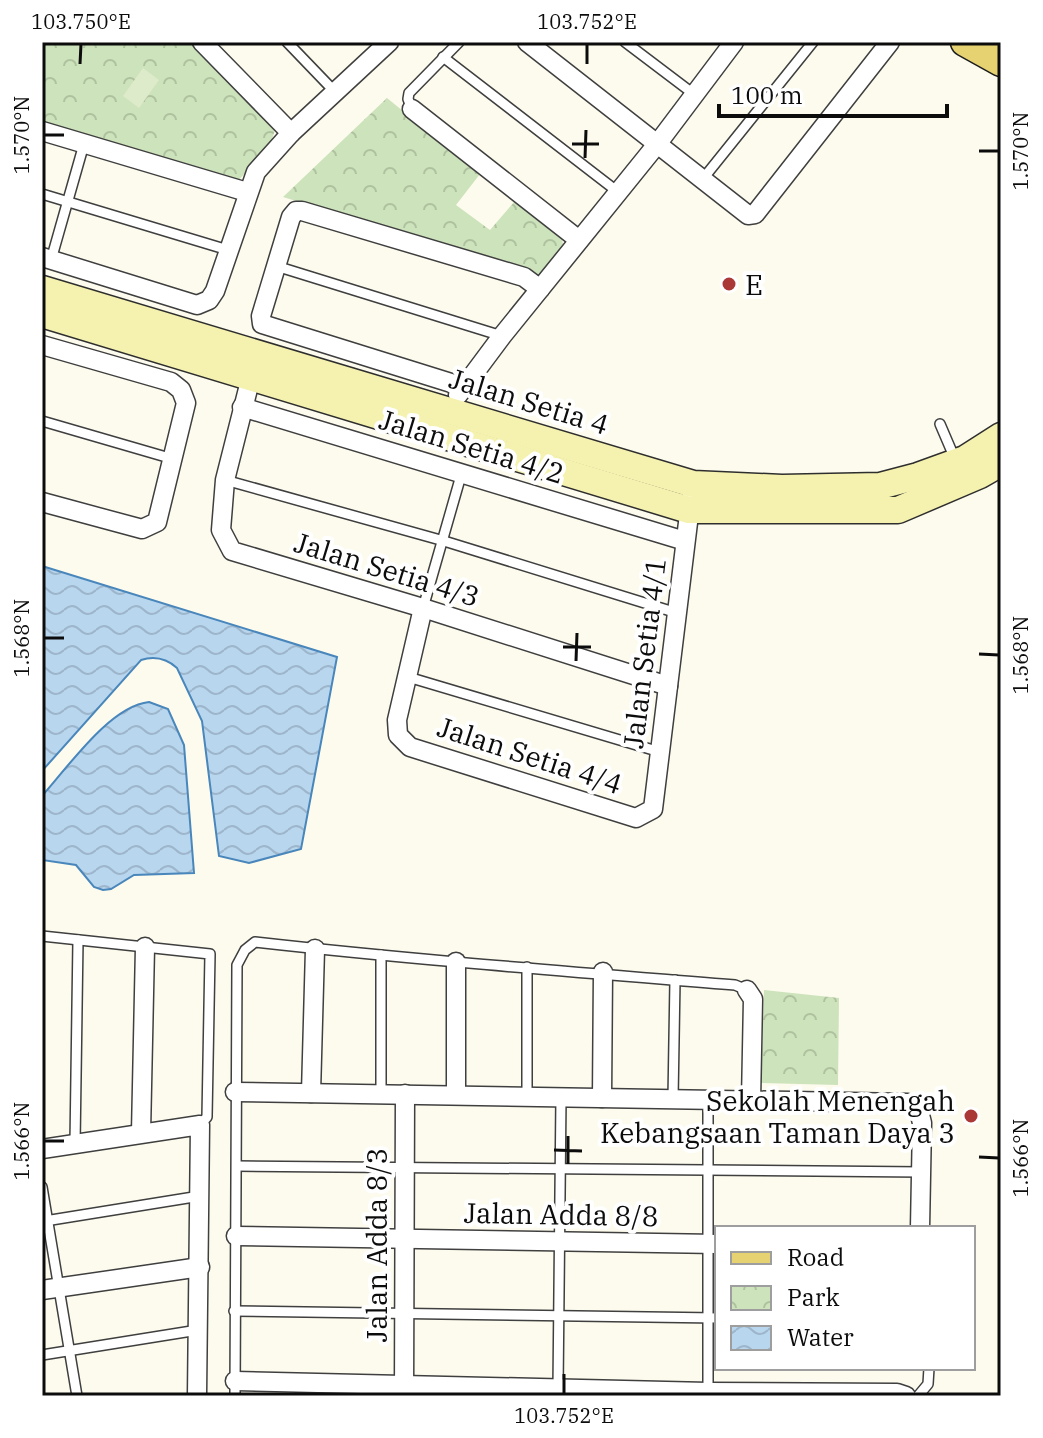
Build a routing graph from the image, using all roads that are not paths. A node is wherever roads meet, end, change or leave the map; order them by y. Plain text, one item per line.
1 (202, 42) edge
2 (287, 42) edge
3 (459, 42) edge
4 (527, 42) edge
5 (625, 42) edge
6 (813, 42) edge
7 (890, 42) edge
8 (965, 42) edge
9 (727, 44) edge
10 (378, 45) edge
11 (443, 57) junction
12 (1001, 62) edge
13 (336, 93) junction
14 (695, 95) junction
15 (412, 109) joint
16 (42, 131) edge
17 (291, 133) junction
18 (658, 143) junction
19 (84, 144) junction
20 (702, 180) junction
21 (247, 192) junction
22 (619, 192) junction
23 (42, 194) edge
24 (67, 202) junction
25 (579, 240) junction
26 (228, 250) junction
27 (46, 259) edge
28 (276, 266) junction
29 (42, 289) edge
30 (540, 289) junction
31 (42, 314) edge
32 (502, 336) junction
33 (42, 345) edge
34 (251, 377) junction
35 (464, 387) junction
36 (242, 407) junction
37 (447, 410) junction
38 (42, 421) edge
39 (940, 424) dead end
40 (1001, 436) edge
41 (173, 460) junction
42 (956, 462) junction
43 (1001, 463) edge
44 (462, 472) junction
45 (225, 480) junction
46 (691, 497) junction
47 (42, 502) edge
48 (444, 541) junction
49 (685, 541) junction
50 (423, 608) junction
51 (677, 613) junction
52 (408, 677) junction
53 (668, 686) junction
54 (660, 752) junction
55 (636, 818) joint
56 (42, 936) edge
57 (78, 940) junction
58 (145, 947) junction
59 (315, 949) junction
60 (381, 955) junction
61 (456, 962) junction
62 (527, 967) junction
63 (603, 972) junction
64 (675, 980) junction
65 (747, 990) joint
66 (235, 1092) junction
67 (311, 1093) junction
68 (381, 1094) junction
69 (405, 1094) junction
70 (456, 1095) junction
71 (527, 1096) junction
72 (561, 1097) junction
73 (602, 1098) junction
74 (673, 1099) junction
75 (708, 1099) junction
76 (751, 1101) junction
77 (200, 1125) junction
78 (141, 1133) junction
79 (75, 1144) junction
80 (42, 1149) edge
81 (237, 1166) junction
82 (405, 1168) junction
83 (560, 1169) junction
84 (708, 1170) junction
85 (922, 1172) junction
86 (42, 1187) edge
87 (200, 1196) junction
88 (45, 1221) edge
89 (920, 1226) edge
90 (236, 1236) junction
91 (404, 1239) junction
92 (560, 1241) junction
93 (712, 1244) edge
94 (200, 1267) junction
95 (50, 1288) edge
96 (234, 1311) junction
97 (404, 1313) junction
98 (559, 1316) junction
99 (713, 1318) edge
100 (198, 1330) junction
101 (69, 1351) junction
102 (42, 1355) edge
103 (929, 1370) edge
104 (235, 1388) edge
105 (404, 1390) edge
106 (558, 1392) edge
107 (708, 1394) edge
108 (77, 1396) edge
109 (197, 1396) edge
110 (906, 1396) edge
111 (918, 1396) edge

1 - 17 street
2 - 13 lane
3 - 11 lane
4 - 18 street
5 - 14 lane
6 - 20 lane
7 - 20 street
8 - 12 main road
9 - 14 street
10 - 13 street
11 - 15 lane
11 - 22 lane
13 - 17 street
14 - 18 street
15 - 25 street
16 - 19 street
17 - 21 street
18 - 20 street
18 - 22 street
19 - 21 street
19 - 24 lane
21 - 26 street
22 - 25 street
23 - 24 lane
24 - 26 lane
24 - 27 lane
25 - 30 street
26 - 27 street
28 - 30 street
28 - 32 lane
28 - 35 street
29 - 37 street, Jalan Setia 4
30 - 32 street
31 - 34 street, Jalan Setia 4
32 - 35 street
33 - 41 street
34 - 36 street, Jalan Setia 4/3
34 - 46 street, Jalan Setia 4
35 - 37 street
36 - 44 street, Jalan Setia 4/2
36 - 45 street, Jalan Setia 4/3
37 - 46 street, Jalan Setia 4
38 - 41 lane
39 - 42 lane
40 - 42 street, Jalan Setia 4
41 - 47 street
42 - 46 street, Jalan Setia 4
43 - 46 street, Jalan Setia 4
44 - 48 lane
44 - 49 street, Jalan Setia 4/2
45 - 48 lane
45 - 50 street, Jalan Setia 4/3
46 - 49 street, Jalan Setia 4/1
48 - 50 lane
48 - 51 lane
49 - 51 street, Jalan Setia 4/1
50 - 52 street, Jalan Setia 4/4
50 - 53 street, Jalan Setia 4/3
51 - 53 street, Jalan Setia 4/1
52 - 54 lane
52 - 55 street, Jalan Setia 4/4
53 - 54 street, Jalan Setia 4/1
54 - 55 street, Jalan Setia 4/1
56 - 57 lane
57 - 58 lane
57 - 79 lane
58 - 77 lane
58 - 78 street
59 - 60 lane
59 - 66 lane
59 - 67 street
60 - 61 lane
60 - 68 lane
61 - 62 lane
61 - 70 street
62 - 63 lane
62 - 71 lane
63 - 64 lane
63 - 73 street
64 - 65 lane
64 - 74 lane
65 - 76 street
66 - 67 street
66 - 81 lane
67 - 68 street
68 - 69 street
69 - 70 street
69 - 82 street, Jalan Adda 8/3
70 - 71 street
71 - 72 street
72 - 73 street
72 - 83 lane
73 - 74 street
74 - 75 street
75 - 76 street
75 - 84 lane
76 - 85 street
77 - 78 street
77 - 87 street
78 - 79 street
79 - 80 street
81 - 82 lane
81 - 90 lane
82 - 83 lane
82 - 91 street, Jalan Adda 8/3
83 - 84 lane
83 - 92 lane
84 - 85 lane
84 - 93 lane
85 - 89 street
86 - 88 lane
87 - 88 lane
87 - 94 street
88 - 95 lane
90 - 91 street, Jalan Adda 8/8
90 - 96 lane
91 - 92 street, Jalan Adda 8/8
91 - 97 street, Jalan Adda 8/3
92 - 93 street, Jalan Adda 8/8
92 - 98 lane
93 - 99 lane
94 - 95 street
94 - 100 street
95 - 101 lane
96 - 97 lane
96 - 104 lane
97 - 98 lane
97 - 105 street, Jalan Adda 8/3
98 - 99 lane
98 - 106 lane
99 - 107 lane
100 - 101 lane
100 - 109 street
101 - 102 lane
101 - 108 lane
103 - 111 lane
104 - 105 street
105 - 106 street
106 - 107 street
107 - 110 street

